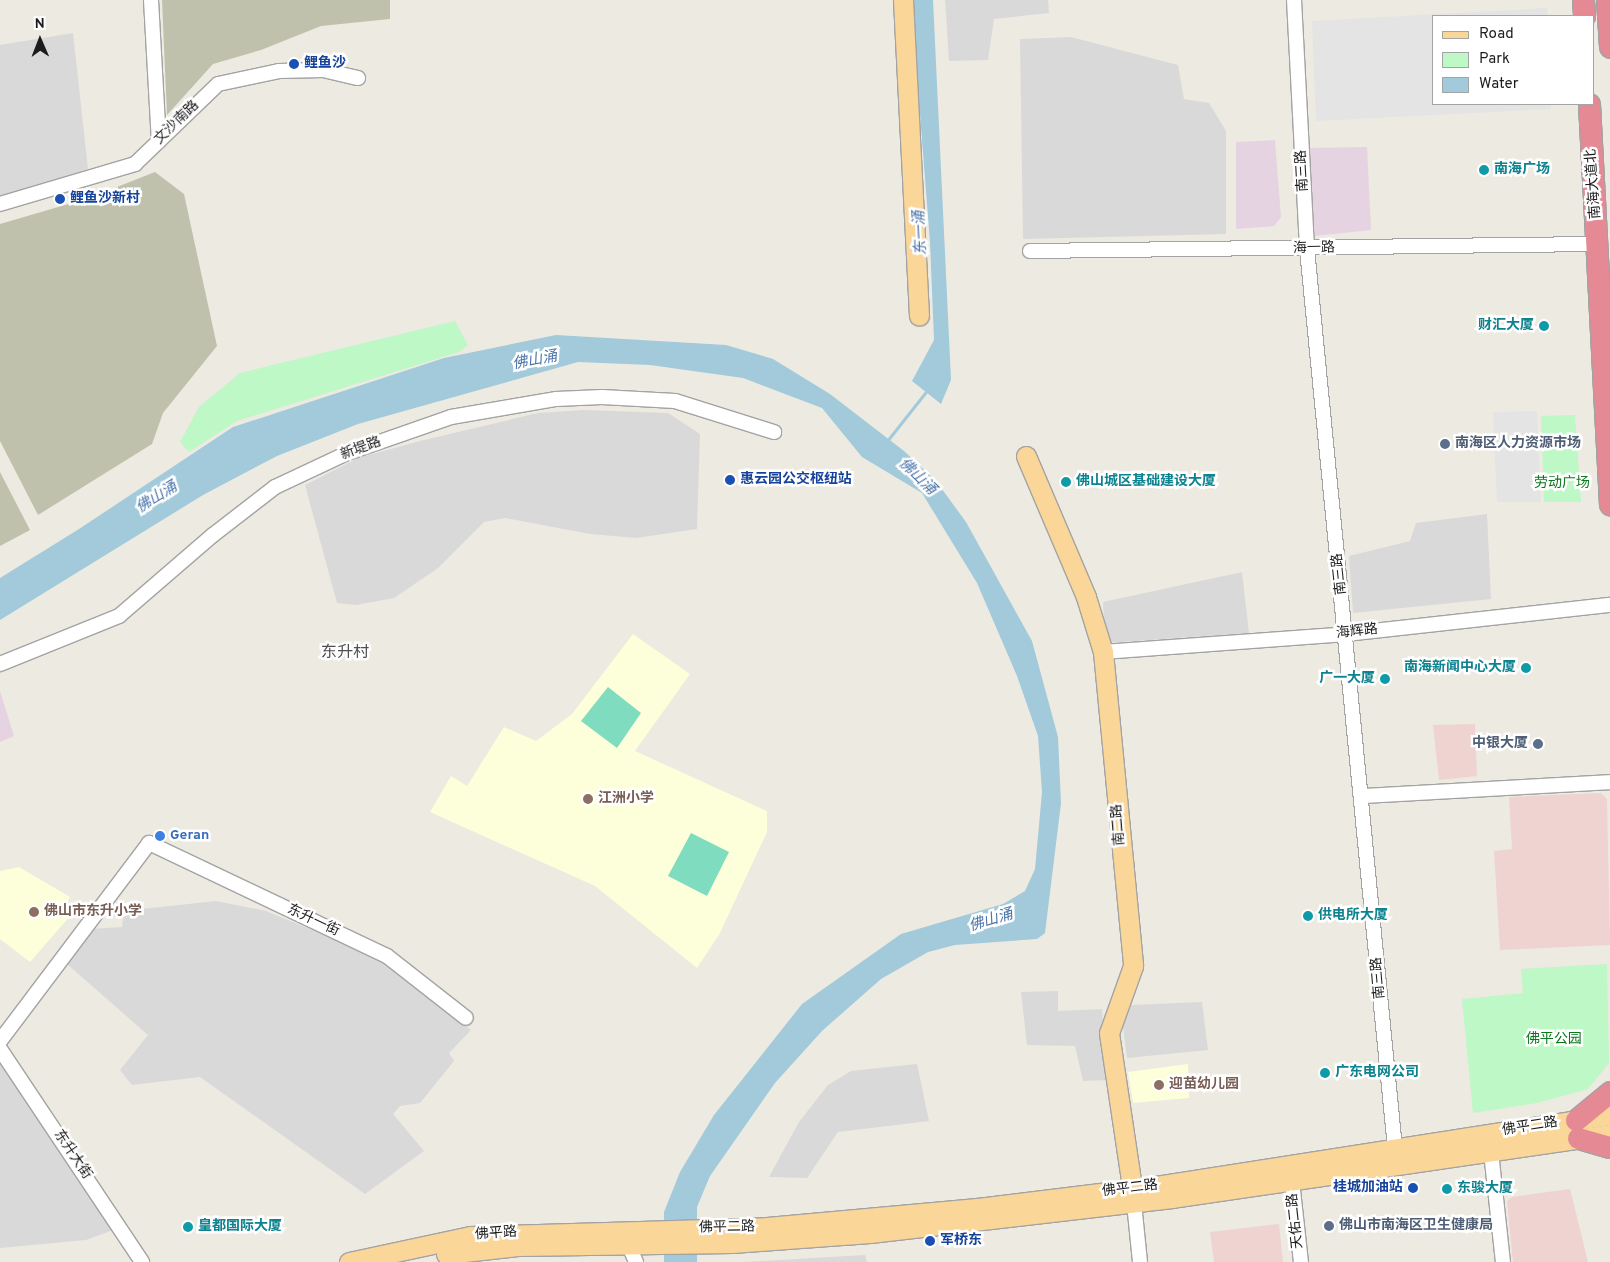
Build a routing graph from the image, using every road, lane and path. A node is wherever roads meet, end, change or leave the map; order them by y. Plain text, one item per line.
1 (151, 0) edge
2 (903, 0) edge
3 (1294, 0) edge
4 (1583, 0) edge
5 (1607, 0) edge
6 (1584, 15) edge
7 (1610, 47) edge
8 (358, 78) dead end
9 (1589, 105) edge
10 (159, 141) junction
11 (0, 204) edge
12 (1598, 244) junction
13 (1308, 249) junction
14 (1030, 251) dead end
15 (919, 316) dead end
16 (774, 432) dead end
17 (1026, 456) dead end
18 (1610, 504) edge
19 (1610, 605) edge
20 (1346, 634) junction
21 (1103, 652) junction
22 (0, 664) edge
23 (1610, 782) edge
24 (1362, 796) junction
25 (466, 1018) dead end
26 (0, 1041) edge
27 (0, 1049) edge
28 (1610, 1092) edge
29 (1610, 1115) edge
30 (1577, 1129) junction
31 (1610, 1134) edge
32 (1610, 1147) edge
33 (1395, 1148) junction
34 (1491, 1152) junction
35 (1292, 1181) junction
36 (1134, 1196) junction
37 (706, 1236) joint
38 (640, 1239) junction
39 (142, 1262) edge
40 (349, 1262) edge
41 (410, 1262) edge
42 (636, 1262) edge
43 (1140, 1262) edge
44 (1300, 1262) edge
45 (1503, 1262) edge

1 - 10 street
2 - 15 main road
3 - 13 street, 南三路
4 - 6 highway
5 - 7 highway
8 - 10 street, 文沙南路
9 - 12 highway, 南海大道北
10 - 11 street, 文沙南路
12 - 13 street, 海一路
12 - 18 highway, 南海大道北
13 - 14 street, 海一路
13 - 20 street, 南三路
16 - 22 street, 新堤路
17 - 21 main road, 南二路
19 - 20 street, 海辉路
20 - 21 street, 海辉路
20 - 24 street, 南三路
21 - 36 main road, 南二路
23 - 24 street
24 - 33 street, 南三路
25 - 26 street, 东升一街
27 - 39 street, 东升大街
28 - 30 highway
29 - 30 main road, 佛平二路
30 - 31 main road, 佛平二路
30 - 32 highway
30 - 33 main road, 佛平二路
30 - 34 main road, 佛平二路
33 - 36 main road, 佛平二路
34 - 35 main road, 佛平二路
34 - 45 street
35 - 36 main road, 佛平二路
35 - 44 street, 天佑二路
36 - 37 main road, 佛平二路
36 - 43 street
37 - 38 main road, 佛平路
38 - 40 main road, 佛平路
38 - 41 main road, 佛平路
38 - 42 street

